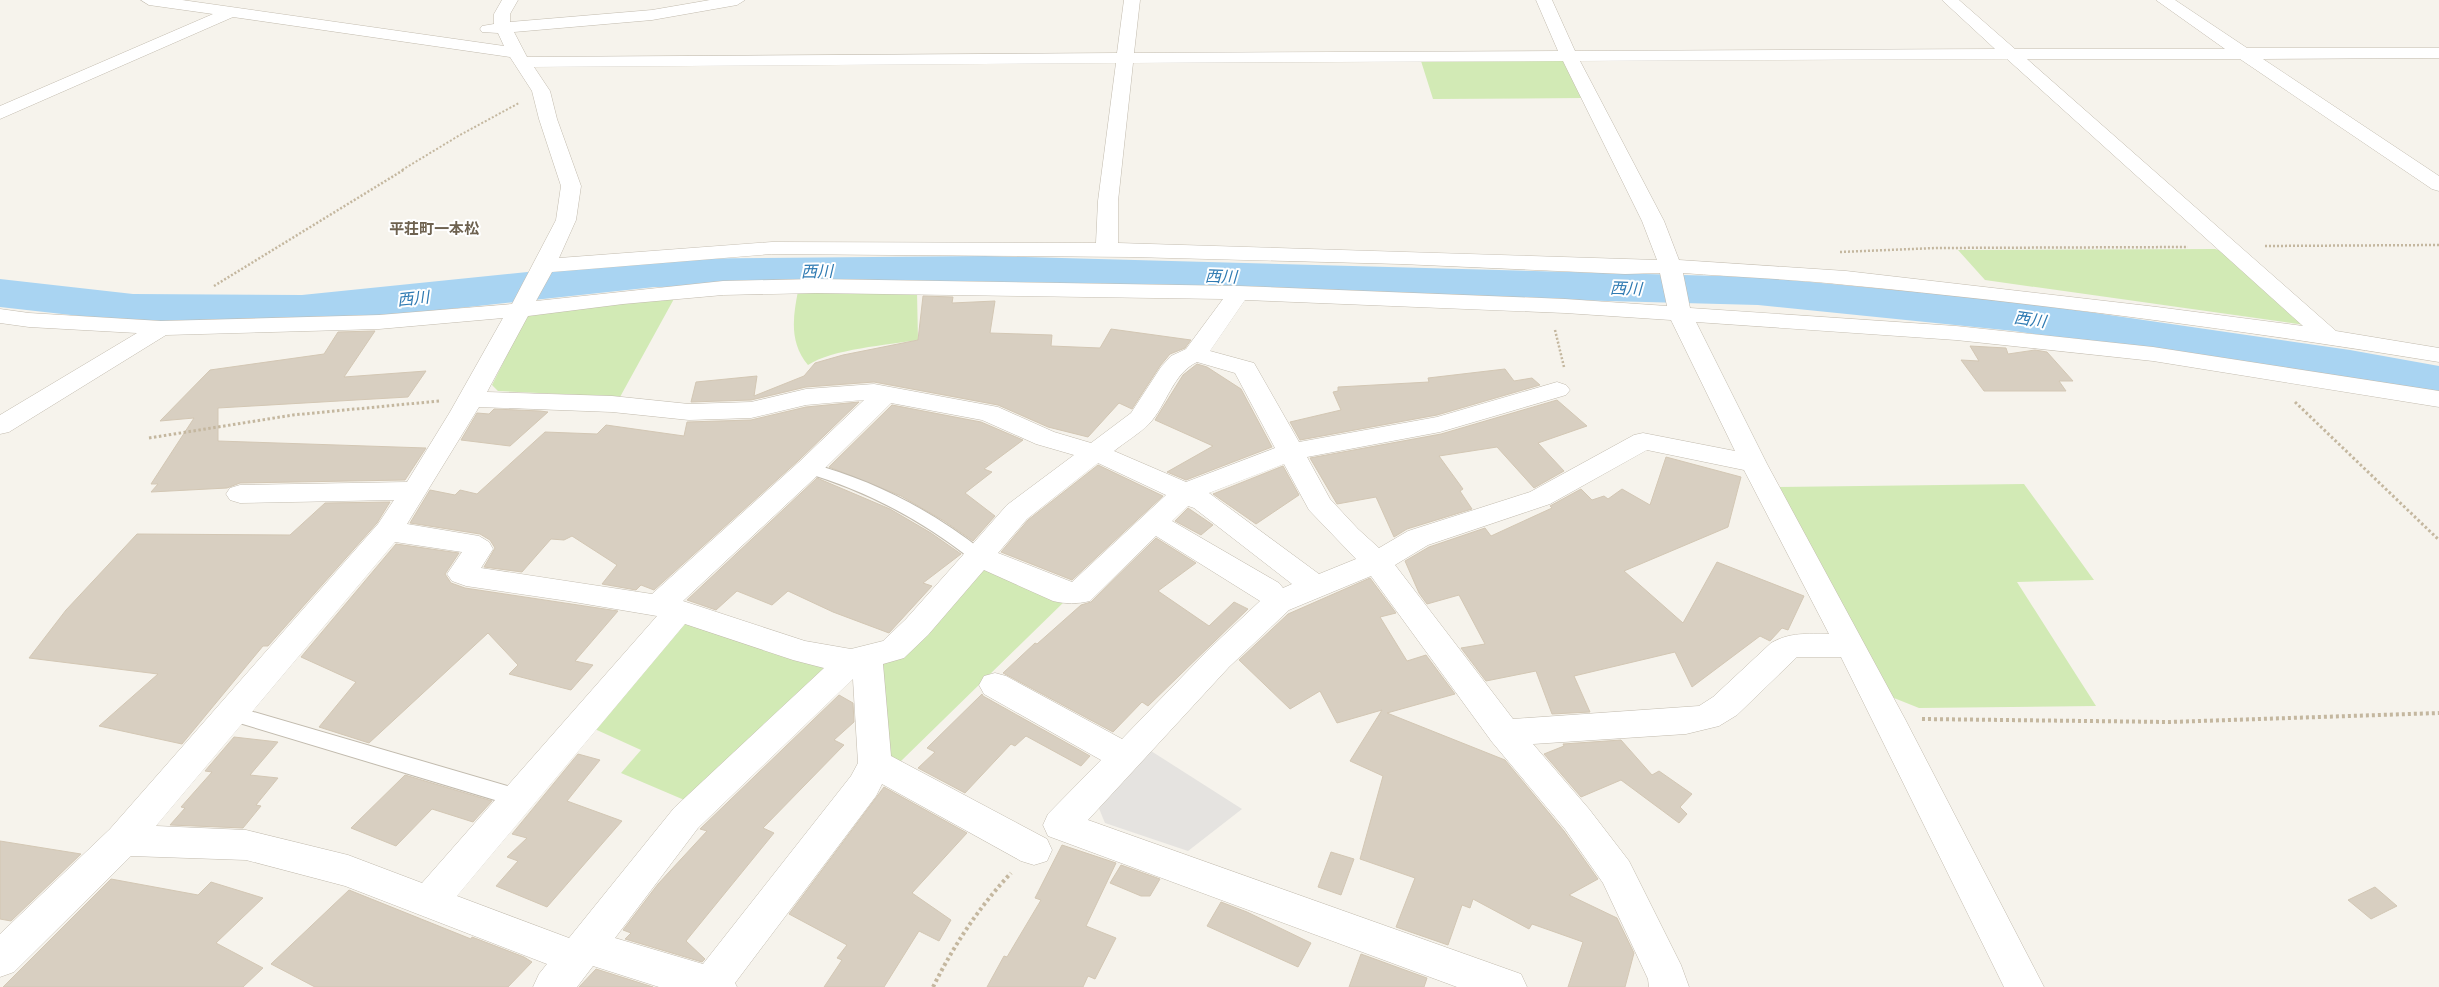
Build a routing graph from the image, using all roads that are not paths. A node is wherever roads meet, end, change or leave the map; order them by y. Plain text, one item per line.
1 (149, 0) edge
2 (260, 0) edge
3 (510, 0) edge
4 (737, 0) edge
5 (1132, 0) edge
6 (1544, 0) edge
7 (1950, 0) edge
8 (2164, 0) edge
9 (231, 12) junction
10 (504, 27) junction
11 (416, 38) junction
12 (2439, 53) edge
13 (2010, 54) junction
14 (2245, 54) junction
15 (1569, 56) junction
16 (520, 58) junction
17 (1127, 58) junction
18 (0, 113) edge
19 (2439, 185) edge
20 (1107, 250) junction
21 (544, 266) junction
22 (1670, 266) junction
23 (1239, 293) junction
24 (519, 310) junction
25 (1680, 314) junction
26 (0, 316) edge
27 (161, 328) junction
28 (2329, 337) junction
29 (1195, 354) junction
30 (2439, 355) edge
31 (1557, 390) road end
32 (885, 394) junction
33 (469, 400) junction
34 (2439, 400) edge
35 (0, 426) edge
36 (1094, 452) junction
37 (1291, 452) junction
38 (1754, 464) junction
39 (808, 468) junction
40 (415, 491) junction
41 (1185, 493) junction
42 (240, 494) dead end
43 (1154, 523) junction
44 (388, 531) junction
45 (977, 555) junction
46 (1377, 562) junction
47 (1316, 586) junction
48 (1278, 602) junction
49 (669, 609) junction
50 (1851, 646) junction
51 (859, 659) junction
52 (996, 685) dead end
53 (233, 714) junction
54 (1504, 732) junction
55 (1124, 756) junction
56 (875, 763) junction
57 (518, 798) junction
58 (123, 840) junction
59 (1034, 850) road end
60 (428, 902) junction
61 (580, 952) junction
62 (0, 959) edge
63 (714, 985) edge
64 (553, 987) edge
65 (1507, 987) edge
66 (1668, 987) edge
67 (2024, 987) edge

1 - 9 street
2 - 9 street
3 - 10 street
4 - 10 street
5 - 17 street
6 - 15 street
7 - 13 street
8 - 14 street
9 - 11 street
9 - 18 street
10 - 11 street
10 - 16 street
11 - 16 street
12 - 14 street
13 - 14 street
13 - 15 street
13 - 28 street
14 - 19 street
15 - 17 street
15 - 22 street
16 - 17 street
16 - 21 street
17 - 20 street
20 - 21 street
20 - 22 street
21 - 24 street
22 - 25 street
22 - 28 street
23 - 24 street
23 - 25 street
23 - 29 street
24 - 27 street
24 - 33 street
25 - 34 street
25 - 38 street
26 - 27 street
27 - 35 street
28 - 30 street
29 - 36 street
29 - 37 street
31 - 37 street
32 - 33 street
32 - 36 street
32 - 39 street
33 - 40 street
36 - 41 street
36 - 45 street
37 - 41 street
37 - 46 street
38 - 46 street
38 - 50 street
39 - 45 lane
39 - 49 street
40 - 42 street
40 - 44 street
41 - 43 street
41 - 47 street
43 - 45 street
43 - 48 street
44 - 49 street
44 - 53 street
45 - 51 street
46 - 47 street
46 - 54 street
47 - 48 street
48 - 55 street
49 - 51 street
49 - 57 street
50 - 54 street
50 - 67 street
51 - 56 street
51 - 61 street
52 - 55 street
53 - 57 lane
53 - 58 street
54 - 66 street
55 - 65 street
56 - 59 street
56 - 63 street
57 - 60 street
58 - 60 street
58 - 62 street
60 - 61 street
61 - 63 street
61 - 64 street

